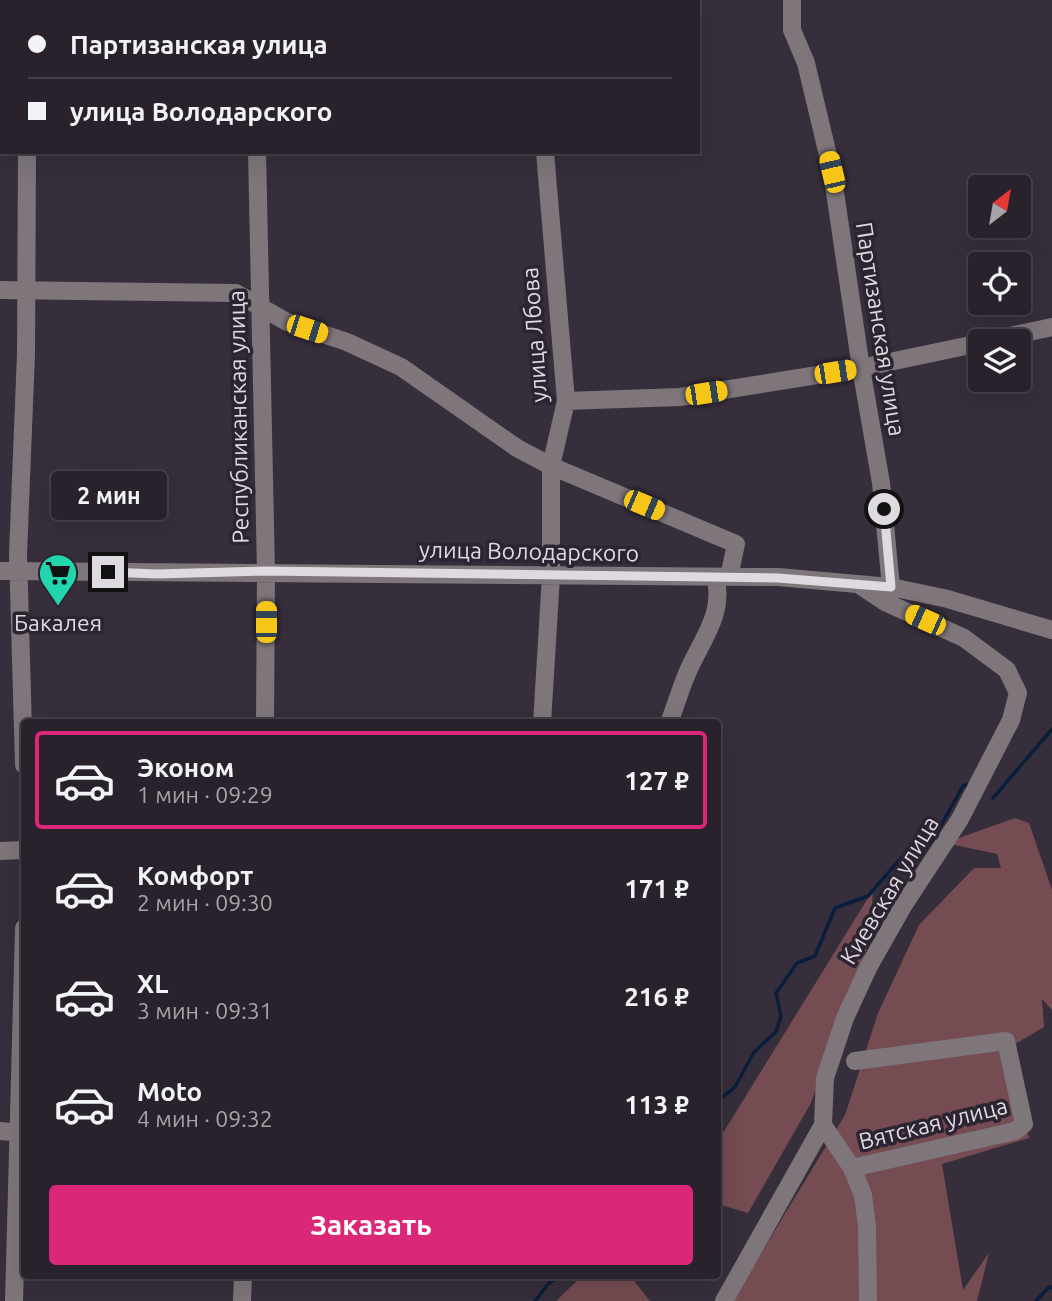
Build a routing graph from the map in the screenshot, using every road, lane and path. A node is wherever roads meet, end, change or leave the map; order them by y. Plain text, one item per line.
1 (792, 0) edge
2 (27, 154) edge
3 (257, 154) edge
4 (545, 154) edge
5 (0, 290) edge
6 (26, 290) junction
7 (261, 306) junction
8 (1052, 327) edge
9 (1031, 332) edge
10 (968, 346) edge
11 (861, 368) junction
12 (566, 401) junction
13 (551, 466) junction
14 (9, 570) edge
15 (266, 571) junction
16 (551, 576) junction
17 (722, 577) junction
18 (861, 586) junction
19 (891, 587) junction
20 (1049, 625) edge
21 (265, 719) edge
22 (542, 719) edge
23 (670, 719) edge
24 (21, 726) edge
25 (21, 850) edge
26 (0, 851) edge
27 (855, 1061) dead end
28 (823, 1125) junction
29 (0, 1131) edge
30 (21, 1132) edge
31 (21, 1153) edge
32 (852, 1168) junction
33 (243, 1279) edge
34 (14, 1301) edge
35 (242, 1301) edge
36 (724, 1301) edge
37 (868, 1301) edge

1 - 11 street, Партизанская улица
2 - 6 street
3 - 7 street, Республиканская улица
4 - 12 street, улица Лбова
5 - 6 street
6 - 7 street
6 - 14 street
7 - 13 street
7 - 15 street, Республиканская улица
8 - 9 street
10 - 11 street
11 - 12 street
11 - 19 street, Партизанская улица
12 - 13 street, улица Лбова
13 - 16 street, улица Лбова
13 - 17 street
14 - 15 street, улица Володарского
14 - 24 street
15 - 16 street, улица Володарского
15 - 21 street, Республиканская улица
16 - 17 street, улица Володарского
16 - 22 street, улица Лбова
17 - 18 street, улица Володарского
17 - 23 street
18 - 19 street, улица Володарского
18 - 28 street, Киевская улица
19 - 20 street, улица Володарского
25 - 26 street
27 - 32 street, Вятская улица
28 - 32 street
28 - 36 street
29 - 30 street
31 - 34 street
32 - 37 street
33 - 35 street

